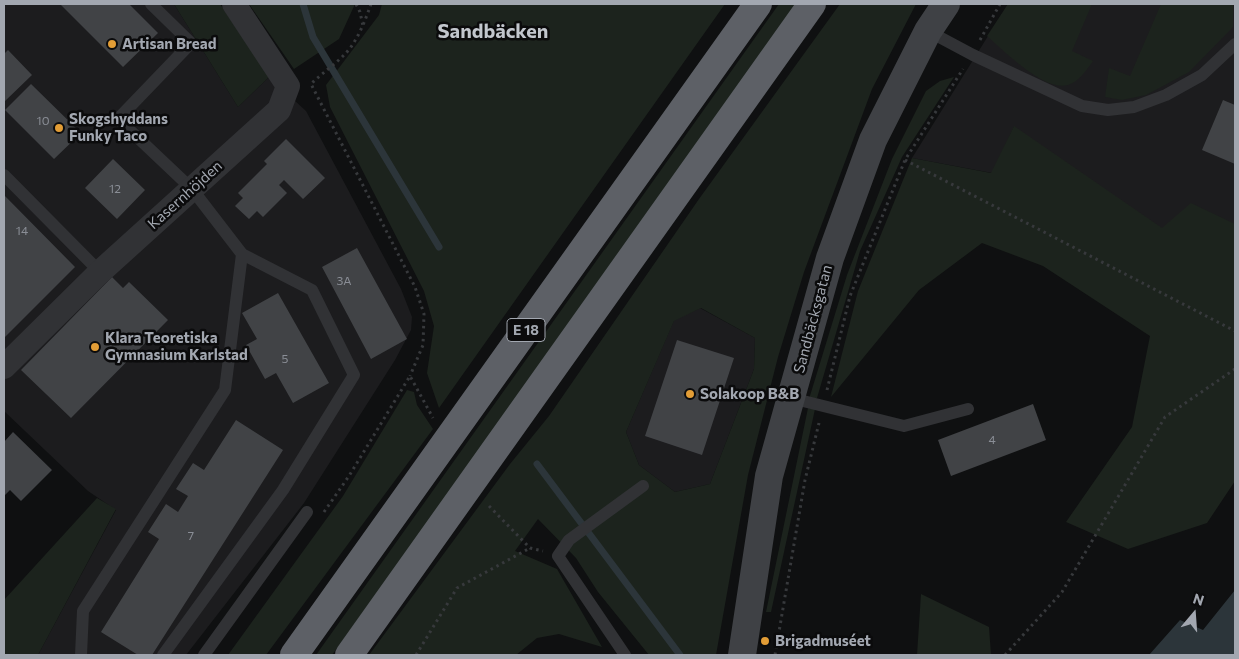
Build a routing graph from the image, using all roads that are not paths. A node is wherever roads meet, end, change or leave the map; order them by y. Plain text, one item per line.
1 (151, 4) edge
2 (234, 4) edge
3 (758, 4) edge
4 (812, 4) edge
5 (946, 4) edge
6 (928, 31) junction
7 (1235, 44) edge
8 (4, 175) edge
9 (192, 189) junction
10 (242, 254) junction
11 (100, 272) junction
12 (4, 367) edge
13 (791, 398) junction
14 (968, 409) dead end
15 (643, 486) dead end
16 (307, 512) dead end
17 (81, 655) edge
18 (163, 655) edge
19 (204, 655) edge
20 (294, 655) edge
21 (349, 655) edge
22 (625, 655) edge
23 (742, 655) edge

1 - 9 lane
2 - 9 street, Kasernhöjden
3 - 20 highway, E 18
4 - 21 highway
5 - 6 street, Sandbäcksgatan
6 - 7 lane
6 - 13 street, Sandbäcksgatan
8 - 11 lane
9 - 10 lane
9 - 11 street, Kasernhöjden
10 - 17 lane
10 - 18 lane
11 - 12 street, Kasernhöjden
13 - 14 lane
13 - 23 street, Sandbäcksgatan
15 - 22 lane
16 - 19 lane

